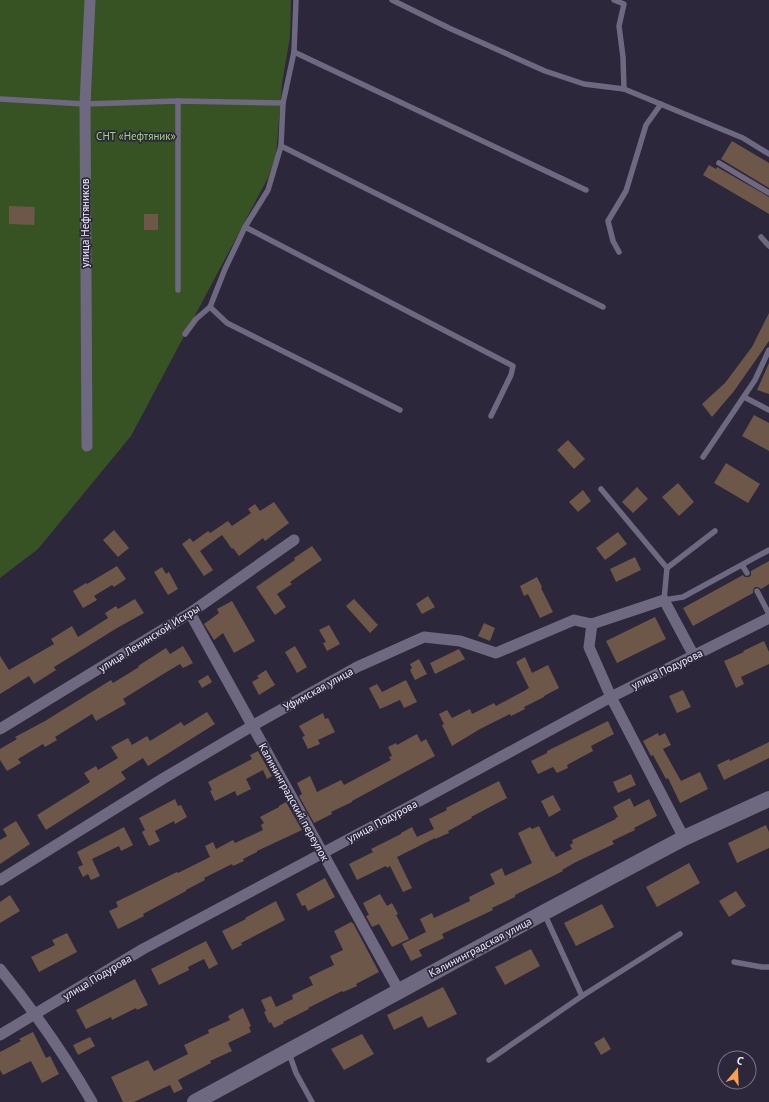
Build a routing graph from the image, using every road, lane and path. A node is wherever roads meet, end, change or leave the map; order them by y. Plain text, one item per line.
1 (90, 0) edge
2 (296, 0) edge
3 (392, 0) edge
4 (614, 0) edge
5 (294, 52) junction
6 (624, 89) junction
7 (0, 99) edge
8 (178, 100) junction
9 (283, 103) junction
10 (85, 104) junction
11 (661, 104) junction
12 (281, 146) junction
13 (769, 154) edge
14 (719, 163) dead end
15 (586, 190) dead end
16 (769, 193) edge
17 (246, 227) junction
18 (761, 237) dead end
19 (769, 246) edge
20 (619, 252) dead end
21 (178, 290) dead end
22 (210, 307) junction
23 (603, 307) dead end
24 (185, 334) dead end
25 (769, 350) edge
26 (744, 397) junction
27 (400, 410) dead end
28 (769, 410) edge
29 (491, 416) dead end
30 (87, 446) dead end
31 (703, 457) dead end
32 (601, 489) dead end
33 (715, 531) dead end
34 (294, 540) dead end
35 (769, 550) edge
36 (742, 565) junction
37 (667, 568) junction
38 (747, 574) dead end
39 (756, 591) dead end
40 (664, 600) junction
41 (190, 613) junction
42 (769, 614) edge
43 (769, 618) edge
44 (592, 624) junction
45 (694, 656) junction
46 (611, 697) junction
47 (252, 726) junction
48 (0, 729) edge
49 (769, 799) edge
50 (684, 838) junction
51 (322, 853) junction
52 (0, 880) edge
53 (543, 913) junction
54 (680, 934) dead end
55 (734, 962) dead end
56 (769, 967) edge
57 (0, 968) edge
58 (399, 991) junction
59 (582, 996) junction
60 (36, 1014) junction
61 (0, 1035) edge
62 (289, 1051) junction
63 (489, 1060) dead end
64 (92, 1102) edge
65 (195, 1102) edge
66 (312, 1102) edge

1 - 10 street, улица Нефтяников
2 - 5 lane
3 - 6 lane
4 - 6 lane
5 - 9 lane
5 - 15 lane
6 - 11 lane
7 - 10 lane
8 - 9 lane
8 - 10 lane
8 - 21 lane
9 - 12 lane
10 - 30 street, улица Нефтяников
11 - 13 lane
11 - 20 lane
12 - 17 lane
12 - 23 lane
14 - 16 lane
17 - 22 lane
17 - 29 lane
18 - 19 lane
22 - 24 lane
22 - 27 lane
25 - 26 lane
26 - 28 lane
26 - 31 lane
32 - 37 lane
33 - 37 lane
34 - 41 street, улица Ленинской Искры
35 - 36 lane
36 - 38 lane
36 - 40 lane
37 - 40 lane
39 - 42 lane
40 - 44 street, Уфимская улица
40 - 45 street
41 - 47 street, Калининградский переулок
41 - 48 street, улица Ленинской Искры
43 - 45 street, улица Подурова
44 - 46 street
44 - 47 street, Уфимская улица
45 - 46 street, улица Подурова
46 - 50 street
46 - 51 street, улица Подурова
47 - 51 street, Калининградский переулок
47 - 52 street, Уфимская улица
49 - 50 street, Калининградская улица
50 - 53 street, Калининградская улица
51 - 58 street, Калининградский переулок
51 - 60 street, улица Подурова
53 - 58 street, Калининградская улица
53 - 59 lane
54 - 59 lane
55 - 56 lane
57 - 60 street
58 - 62 street, Калининградская улица
59 - 63 lane
60 - 61 street, улица Подурова
60 - 64 street
62 - 65 street, Калининградская улица
62 - 66 lane

